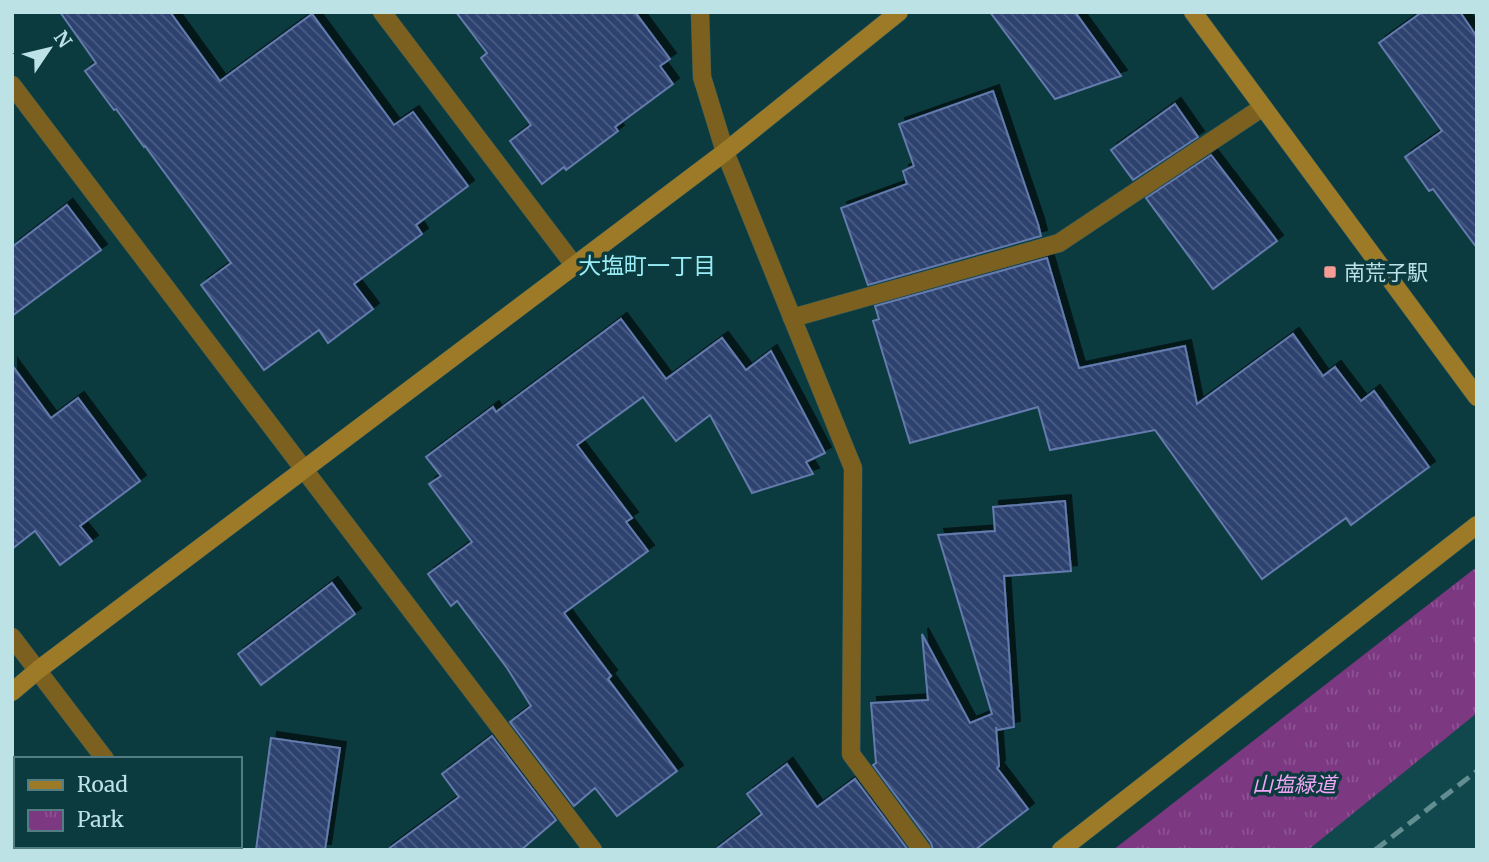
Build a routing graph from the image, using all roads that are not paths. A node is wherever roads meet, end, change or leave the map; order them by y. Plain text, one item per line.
1 (382, 12) edge
2 (699, 12) edge
3 (899, 12) edge
4 (1193, 12) edge
5 (12, 85) edge
6 (1263, 107) junction
7 (725, 152) junction
8 (574, 265) junction
9 (792, 318) junction
10 (1477, 397) edge
11 (304, 469) junction
12 (1477, 525) edge
13 (12, 637) edge
14 (38, 670) junction
15 (12, 692) edge
16 (103, 757) edge
17 (593, 850) edge
18 (922, 850) edge
19 (1060, 850) edge

1 - 8 street
2 - 7 street
3 - 7 street
4 - 6 street
5 - 11 street
6 - 9 street
6 - 10 street
7 - 8 street
7 - 9 street
8 - 11 street
9 - 18 street
11 - 14 street
11 - 17 street
12 - 19 street
13 - 14 street
14 - 15 street
14 - 16 street

